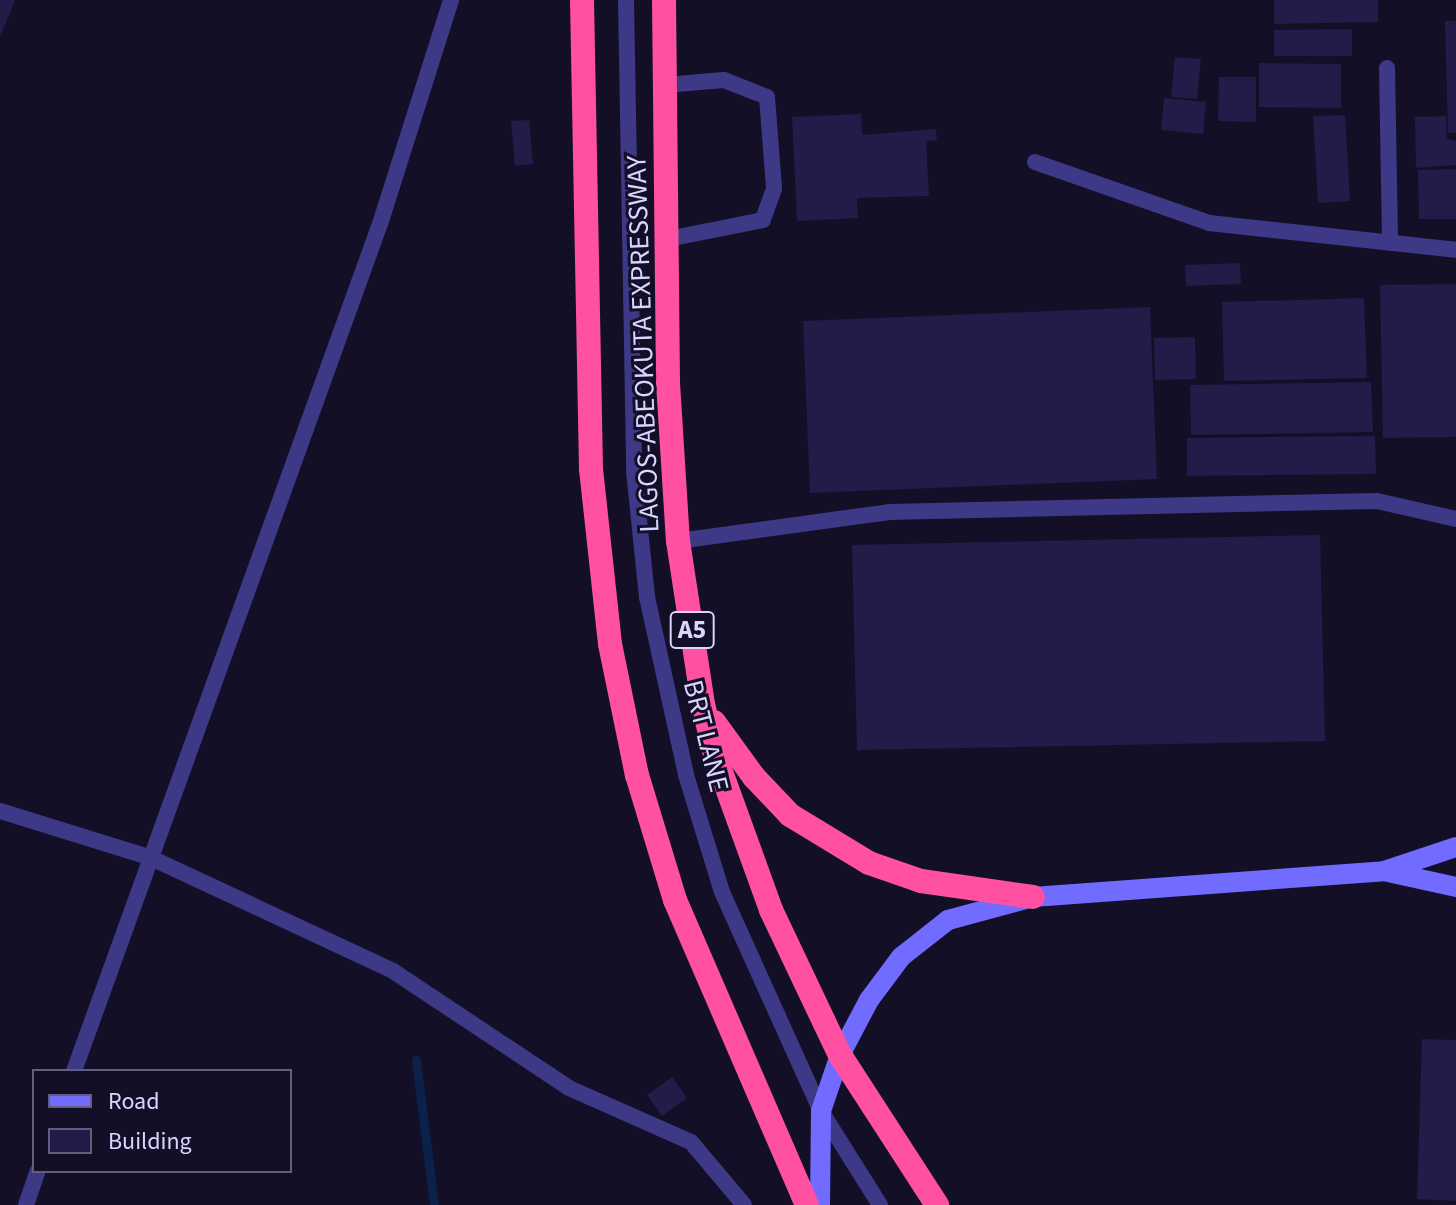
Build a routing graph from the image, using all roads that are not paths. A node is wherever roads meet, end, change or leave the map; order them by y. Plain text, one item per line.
1 (451, 0) edge
2 (582, 0) edge
3 (626, 0) edge
4 (664, 0) edge
5 (1387, 68) dead end
6 (665, 85) junction
7 (1035, 162) dead end
8 (668, 239) junction
9 (1390, 243) junction
10 (1456, 250) edge
11 (1456, 519) edge
12 (678, 541) junction
13 (703, 704) junction
14 (0, 811) edge
15 (1456, 847) edge
16 (149, 857) junction
17 (1384, 871) junction
18 (1456, 887) edge
19 (1033, 897) junction
20 (840, 1055) junction
21 (75, 1069) edge
22 (821, 1111) junction
23 (37, 1173) edge
24 (26, 1205) edge
25 (744, 1205) edge
26 (807, 1205) edge
27 (820, 1205) edge
28 (880, 1205) edge
29 (937, 1205) edge

1 - 16 lane
2 - 26 highway, LAGOS-ABEOKUTA EXPRESSWAY
3 - 22 lane, BRT LANE
4 - 6 highway, LAGOS-ABEOKUTA EXPRESSWAY / A5
5 - 9 lane
6 - 8 highway, LAGOS-ABEOKUTA EXPRESSWAY / A5
6 - 8 lane
7 - 9 lane
8 - 12 highway, LAGOS-ABEOKUTA EXPRESSWAY / A5
9 - 10 lane
11 - 12 lane
12 - 13 highway, LAGOS-ABEOKUTA EXPRESSWAY / A5
13 - 19 highway
13 - 20 highway, LAGOS-ABEOKUTA EXPRESSWAY / A5
14 - 16 lane
15 - 17 main road
16 - 21 lane
16 - 25 lane
17 - 18 main road
17 - 19 main road
19 - 20 main road
20 - 22 main road
20 - 29 highway, LAGOS-ABEOKUTA EXPRESSWAY / A5
22 - 27 main road
22 - 28 lane, BRT LANE
23 - 24 lane

